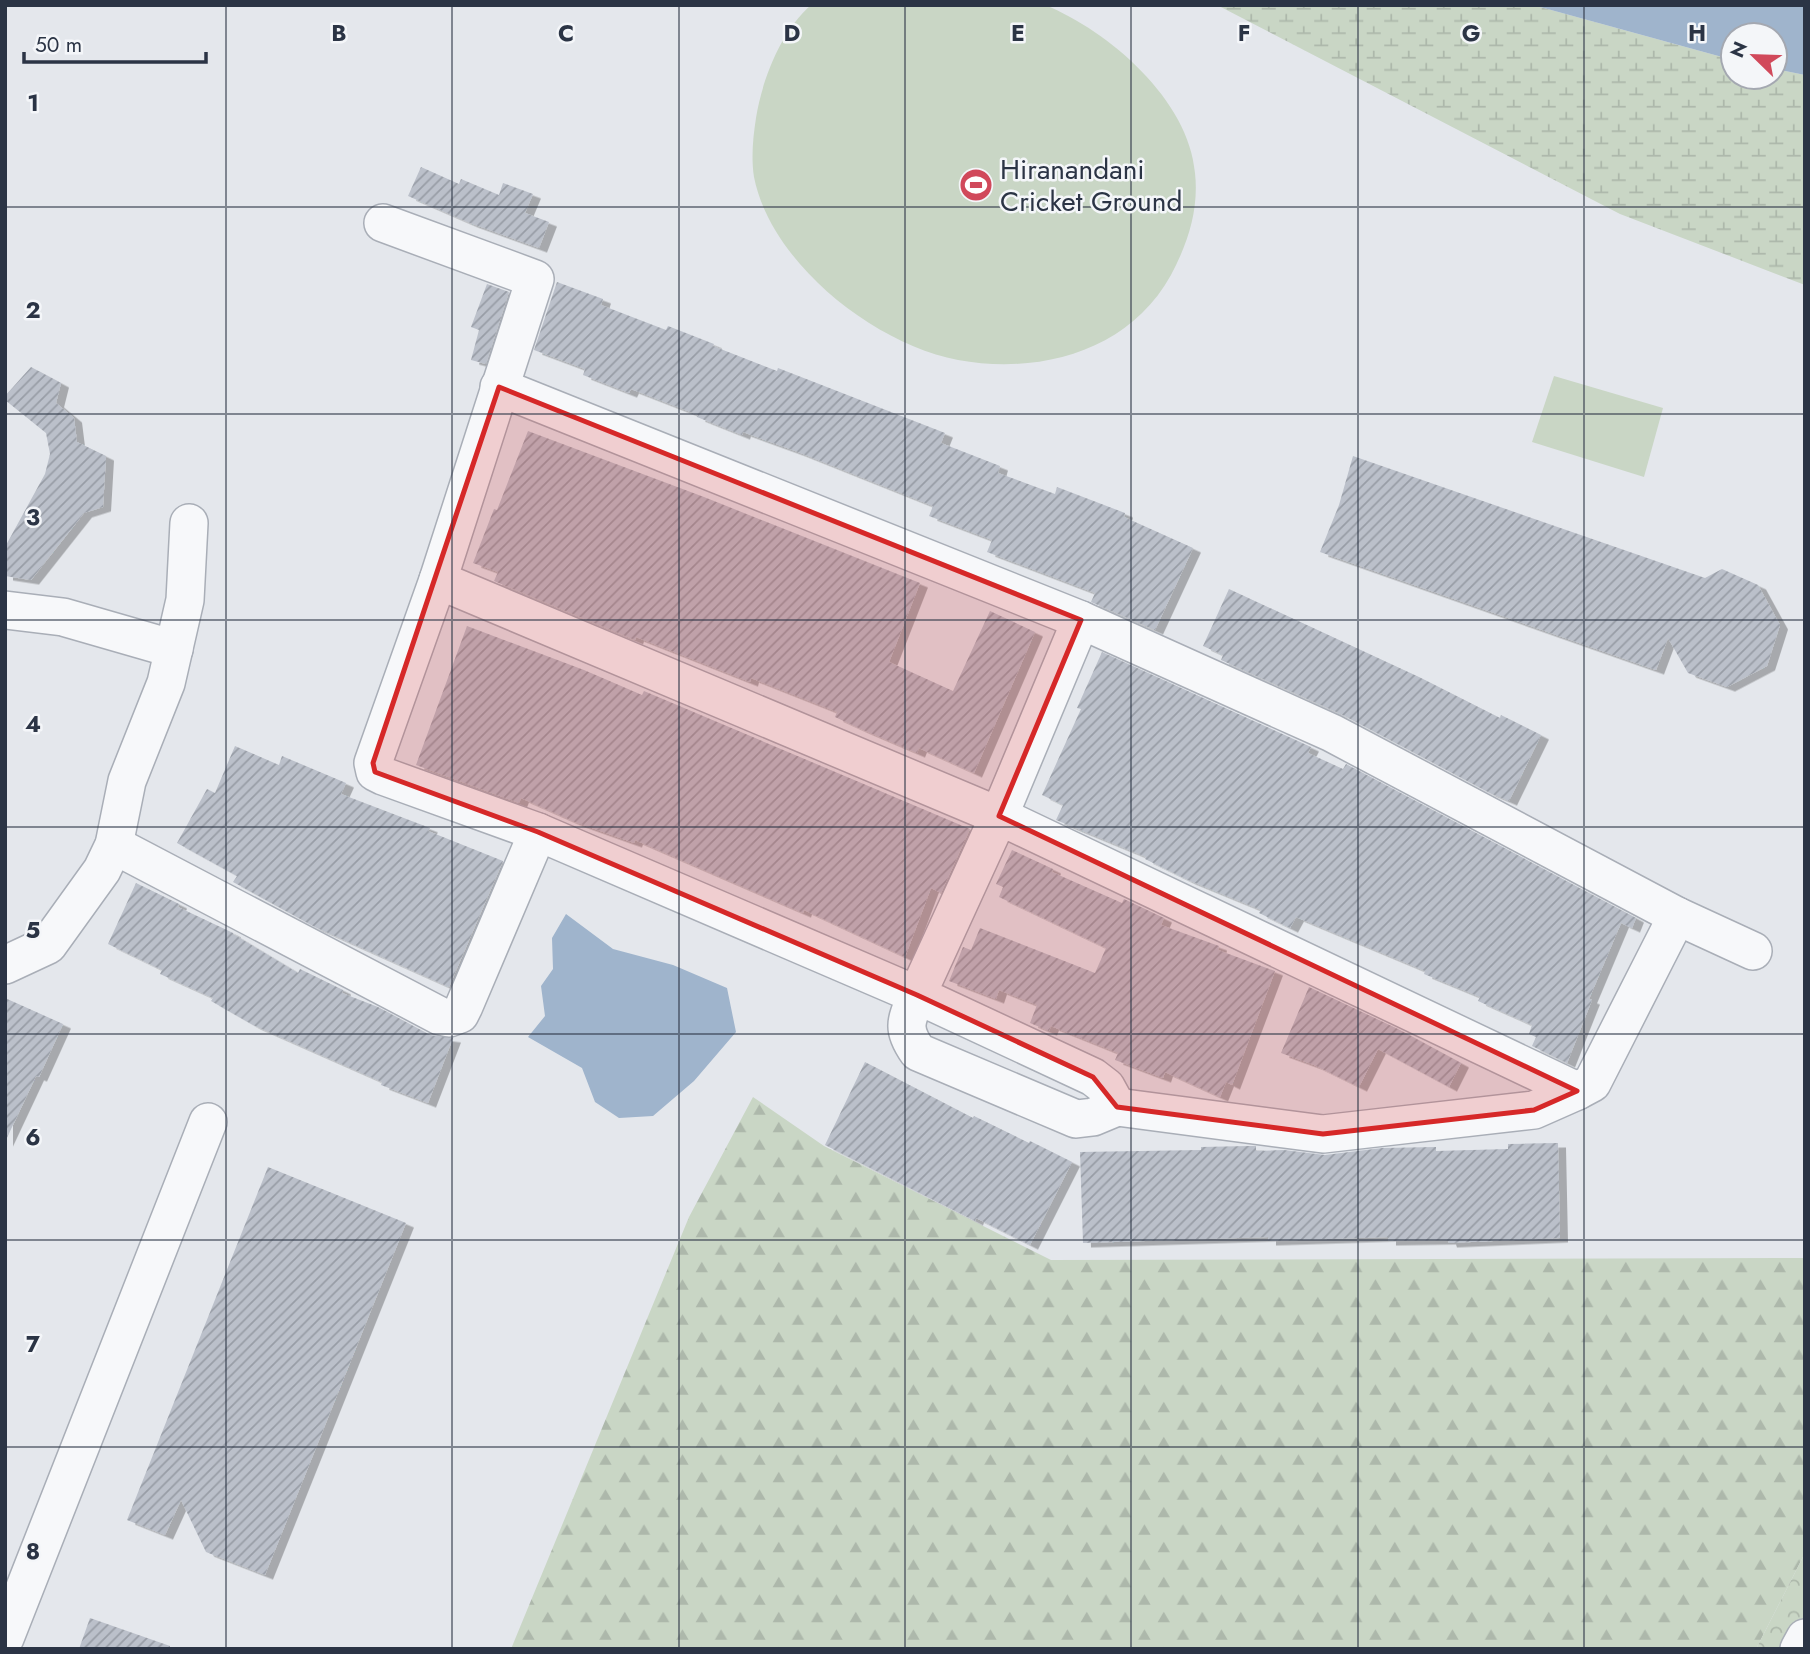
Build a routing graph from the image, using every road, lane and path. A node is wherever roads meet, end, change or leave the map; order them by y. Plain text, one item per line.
1 (383, 223) dead end
2 (499, 387) junction
3 (189, 523) dead end
4 (438, 580) junction
5 (5, 610) edge
6 (1082, 620) junction
7 (174, 649) junction
8 (999, 816) junction
9 (538, 831) junction
10 (114, 845) junction
11 (1677, 916) junction
12 (63, 924) junction
13 (5, 937) edge
14 (1752, 951) dead end
15 (5, 965) edge
16 (917, 995) junction
17 (1577, 1091) junction
18 (1117, 1107) junction
19 (208, 1122) dead end
20 (5, 1639) edge
21 (1805, 1639) edge
22 (1800, 1649) edge

1 - 2 street
2 - 4 street
2 - 6 street
3 - 7 street
4 - 8 street
4 - 9 street
5 - 7 street
6 - 8 street
6 - 11 street
7 - 10 street
8 - 16 street
8 - 17 street
9 - 10 street
9 - 16 street
10 - 12 street
11 - 14 street
11 - 17 street
12 - 13 street
12 - 15 street
16 - 18 street
16 - 18 street
17 - 18 street
19 - 20 street
21 - 22 street

